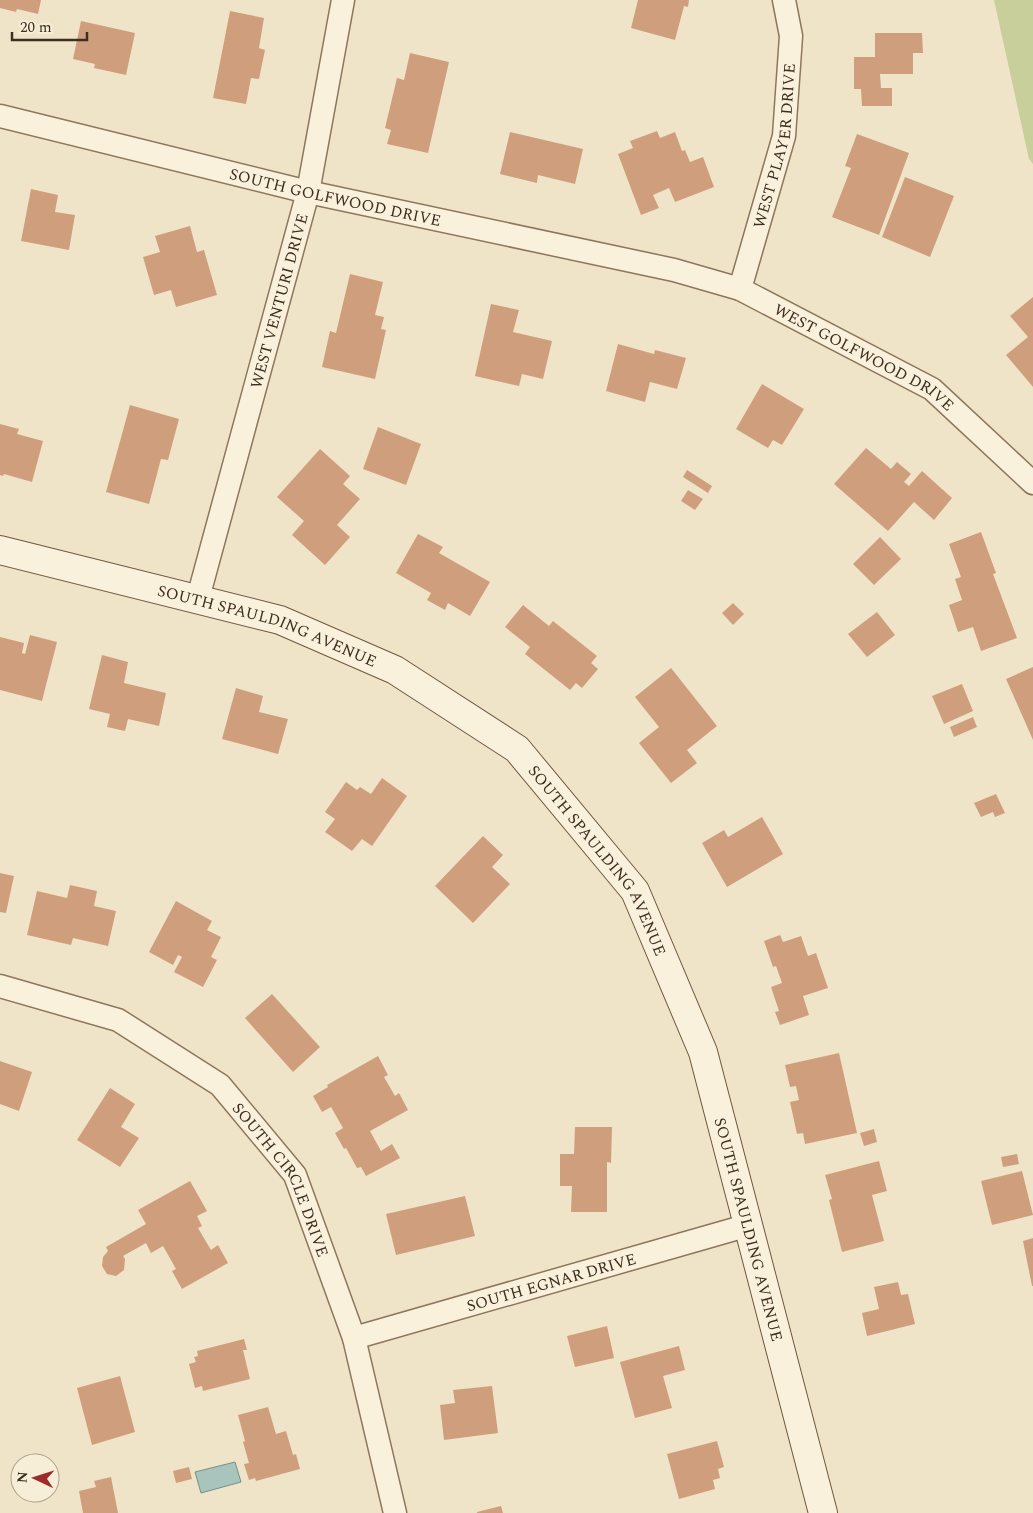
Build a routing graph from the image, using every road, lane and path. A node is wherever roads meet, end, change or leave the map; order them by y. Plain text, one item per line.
1 (343, 0) edge
2 (784, 0) edge
3 (0, 116) edge
4 (308, 192) junction
5 (674, 270) joint
6 (740, 289) junction
7 (1033, 483) edge
8 (0, 550) edge
9 (198, 598) junction
10 (0, 986) edge
11 (749, 1225) junction
12 (354, 1338) junction
13 (395, 1513) edge
14 (823, 1513) edge

1 - 4 street, WEST VENTURI DRIVE
2 - 6 street, WEST PLAYER DRIVE
3 - 4 street, SOUTH GOLFWOOD DRIVE
4 - 5 street, SOUTH GOLFWOOD DRIVE
4 - 9 street, WEST VENTURI DRIVE
5 - 6 street, WEST GOLFWOOD DRIVE
6 - 7 street, WEST GOLFWOOD DRIVE
8 - 9 street, SOUTH SPAULDING AVENUE
9 - 11 street, SOUTH SPAULDING AVENUE
10 - 12 street, SOUTH CIRCLE DRIVE
11 - 12 street, SOUTH EGNAR DRIVE
11 - 14 street, SOUTH SPAULDING AVENUE
12 - 13 street, SOUTH CIRCLE DRIVE

